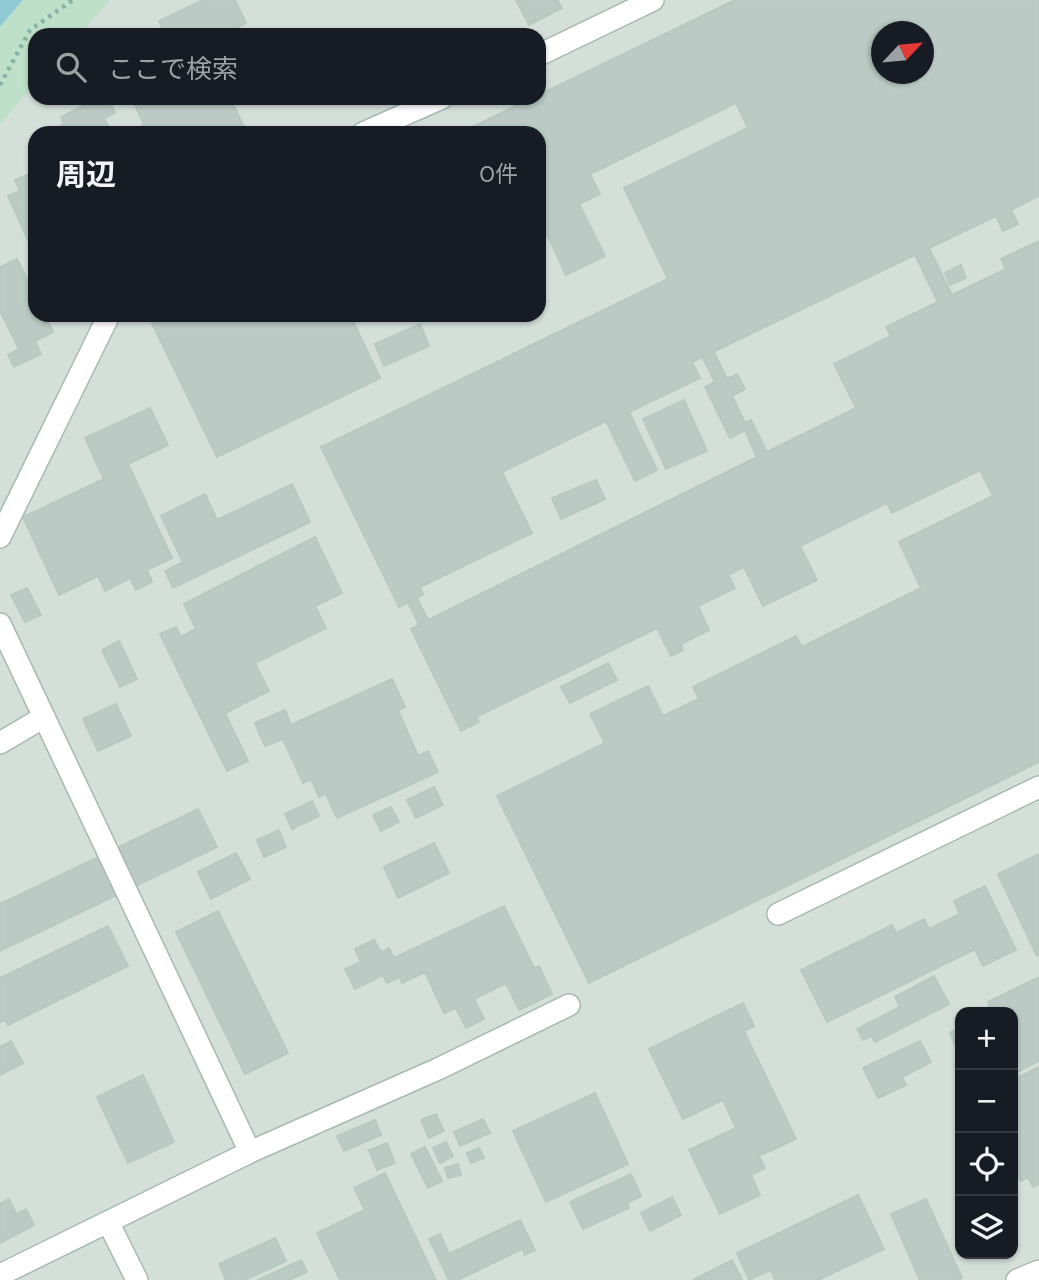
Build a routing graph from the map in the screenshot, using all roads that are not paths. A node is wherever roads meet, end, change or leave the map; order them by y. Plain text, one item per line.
1 (653, 0) edge
2 (546, 52) edge
3 (426, 105) edge
4 (379, 126) edge
5 (106, 322) edge
6 (0, 537) edge
7 (0, 624) edge
8 (44, 717) junction
9 (0, 743) edge
10 (1039, 787) edge
11 (778, 914) dead end
12 (569, 1005) dead end
13 (250, 1152) junction
14 (109, 1224) junction
15 (1039, 1270) edge
16 (0, 1275) edge
17 (137, 1280) edge
18 (1017, 1280) edge

1 - 2 lane
3 - 4 lane
5 - 6 lane
7 - 8 lane
8 - 9 lane
8 - 13 lane
10 - 11 lane
12 - 13 lane
13 - 14 lane
14 - 16 lane
14 - 17 lane
15 - 18 lane

